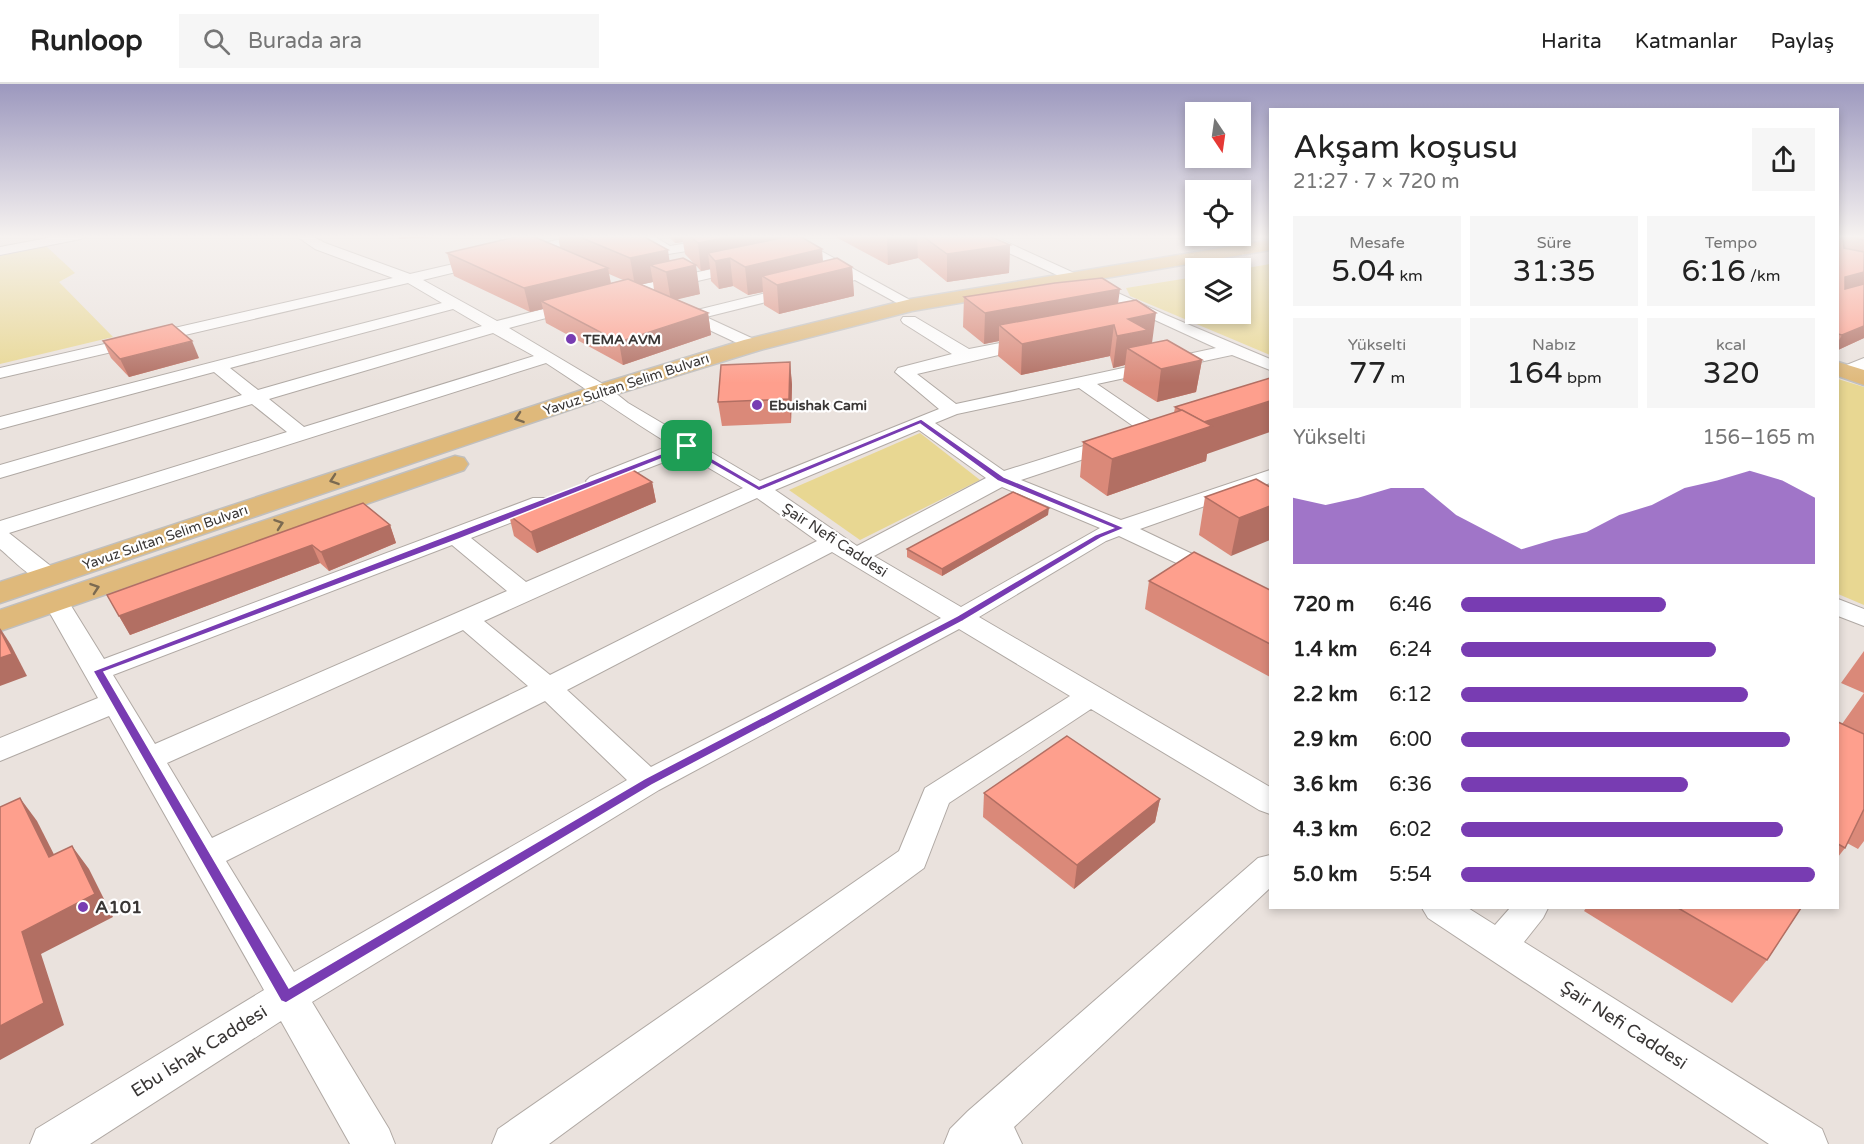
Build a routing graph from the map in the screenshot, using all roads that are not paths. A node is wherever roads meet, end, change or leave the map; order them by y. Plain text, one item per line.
1 (387, 284) edge
2 (421, 284) edge
3 (619, 284) edge
4 (662, 284) edge
5 (821, 284) edge
6 (869, 284) edge
7 (1075, 284) edge
8 (1087, 284) edge
9 (633, 291) junction
10 (455, 304) junction
11 (910, 312) junction
12 (691, 316) junction
13 (1160, 318) junction
14 (1126, 324) edge
15 (495, 327) junction
16 (1046, 339) edge
17 (752, 345) junction
18 (1236, 349) junction
19 (966, 355) junction
20 (549, 357) junction
21 (1269, 365) edge
22 (217, 366) junction
23 (0, 373) edge
24 (1082, 382) junction
25 (602, 391) junction
26 (258, 397) junction
27 (621, 407) junction
28 (952, 410) junction
29 (921, 422) junction
30 (0, 423) edge
31 (1174, 424) edge
32 (1153, 430) junction
33 (302, 435) junction
34 (687, 446) junction
35 (0, 472) edge
36 (1269, 477) edge
37 (1001, 479) junction
38 (759, 489) junction
39 (0, 528) edge
40 (1120, 528) junction
41 (0, 537) edge
42 (456, 537) junction
43 (845, 549) junction
44 (52, 589) junction
45 (0, 593) edge
46 (524, 593) junction
47 (1269, 598) edge
48 (1839, 607) edge
49 (465, 618) junction
50 (960, 618) junction
51 (1864, 618) edge
52 (0, 621) edge
53 (98, 671) junction
54 (548, 688) junction
55 (1090, 696) junction
56 (116, 702) junction
57 (0, 750) edge
58 (147, 760) junction
59 (648, 782) junction
60 (1269, 801) edge
61 (204, 857) junction
62 (1269, 869) edge
63 (1442, 909) edge
64 (1530, 909) edge
65 (1500, 945) junction
66 (286, 997) junction
67 (983, 1138) edge
68 (51, 1144) edge
69 (375, 1144) edge
70 (513, 1144) edge
71 (1808, 1144) edge

1 - 23 street
2 - 10 street, Şair Nefi Caddesi
3 - 9 street
4 - 9 street
5 - 12 street
6 - 11 street
7 - 11 main road, Yavuz Sultan Selim Bulvarı
8 - 13 street
9 - 12 street
9 - 15 street
10 - 15 street, Şair Nefi Caddesi
10 - 22 street
11 - 17 main road, Yavuz Sultan Selim Bulvarı
11 - 19 street
11 - 27 main road, Yavuz Sultan Selim Bulvarı
12 - 17 street
13 - 14 street
13 - 18 street
15 - 20 street, Şair Nefi Caddesi
15 - 26 street
16 - 19 street
17 - 25 main road, Yavuz Sultan Selim Bulvarı
18 - 21 street
18 - 24 street
19 - 28 street
20 - 25 street, Şair Nefi Caddesi
20 - 33 street
22 - 26 street
22 - 30 street
24 - 28 street
24 - 32 street
25 - 27 street, Şair Nefi Caddesi
25 -> 44 main road, Yavuz Sultan Selim Bulvarı
26 - 33 street
26 - 35 street
27 - 34 street, Şair Nefi Caddesi
44 -> 27 main road, Yavuz Sultan Selim Bulvarı
28 - 29 street
29 - 37 street
29 - 38 street
31 - 32 street
32 - 37 street
33 - 39 street
34 - 38 street, Şair Nefi Caddesi
34 - 42 street
36 - 40 street, Ebu İshak Caddesi
37 - 40 street
37 - 43 street
38 - 43 street, Şair Nefi Caddesi
38 - 46 street
40 - 47 street
40 - 50 street, Ebu İshak Caddesi
41 - 44 street
42 - 46 street
42 - 53 street
43 - 50 street, Şair Nefi Caddesi
43 - 54 street
44 - 45 main road, Yavuz Sultan Selim Bulvarı
44 - 52 main road, Yavuz Sultan Selim Bulvarı
44 - 53 street
46 - 49 street
48 - 51 street
49 - 54 street
49 - 58 street
50 - 55 street, Şair Nefi Caddesi
50 - 59 street, Ebu İshak Caddesi
53 - 56 street
54 - 59 street
54 - 61 street
55 - 60 street, Şair Nefi Caddesi
55 - 70 street
56 - 57 street
56 - 58 street
58 - 61 street
59 - 66 street, Ebu İshak Caddesi
61 - 66 street
62 - 67 street
63 - 65 street, Şair Nefi Caddesi
64 - 65 street
65 - 71 street, Şair Nefi Caddesi
66 - 68 street, Ebu İshak Caddesi
66 - 69 street

